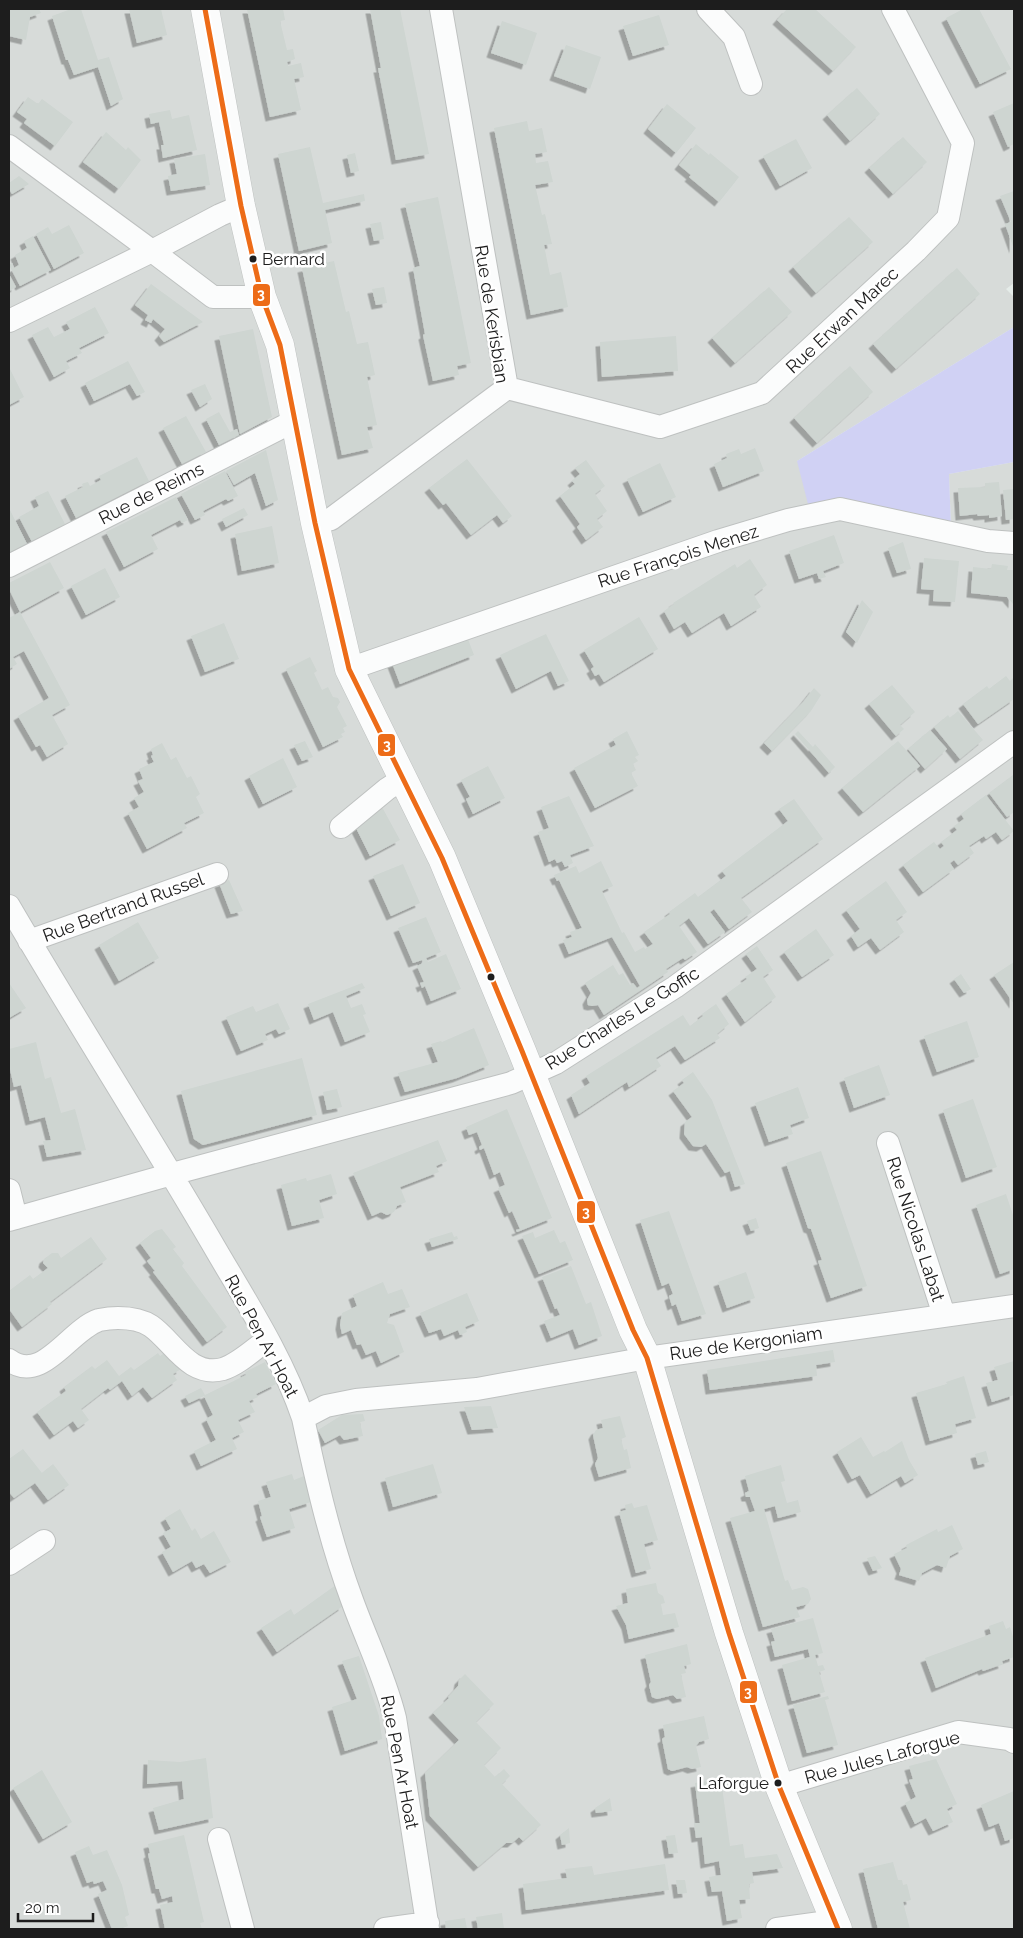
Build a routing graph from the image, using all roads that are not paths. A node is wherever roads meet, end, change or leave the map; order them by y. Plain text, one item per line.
1 (205, 9) edge
2 (441, 9) edge
3 (708, 9) edge
4 (894, 9) edge
5 (751, 84) dead end
6 (9, 146) edge
7 (241, 206) junction
8 (152, 251) junction
9 (262, 297) junction
10 (9, 321) edge
11 (507, 388) junction
12 (294, 421) junction
13 (315, 523) junction
14 (1014, 543) edge
15 (9, 566) edge
16 (349, 669) junction
17 (1014, 742) edge
18 (404, 778) junction
19 (341, 827) dead end
20 (217, 874) dead end
21 (9, 906) edge
22 (29, 941) junction
23 (531, 1075) junction
24 (888, 1143) dead end
25 (172, 1174) junction
26 (9, 1190) edge
27 (13, 1219) edge
28 (1014, 1306) edge
29 (944, 1316) junction
30 (267, 1340) junction
31 (647, 1358) junction
32 (9, 1360) edge
33 (303, 1418) junction
34 (44, 1541) dead end
35 (9, 1564) edge
36 (1014, 1742) edge
37 (778, 1786) junction
38 (219, 1839) dead end
39 (837, 1925) edge
40 (428, 1926) edge
41 (243, 1929) edge
42 (385, 1929) edge
43 (777, 1929) edge

1 - 7 street
2 - 11 street, Rue de Kerisbian
3 - 5 street
4 - 11 street, Rue Erwan Marec
6 - 8 street
7 - 8 street
7 - 9 street
8 - 9 street
8 - 10 street
9 - 12 street
11 - 13 street, Rue de Kerisbian
12 - 13 street
12 - 15 street, Rue de Reims
13 - 16 street
14 - 16 street, Rue François Menez
16 - 18 street
17 - 23 street, Rue Charles Le Goffic
18 - 19 street
18 - 23 street
20 - 22 street, Rue Bertrand Russel
21 - 22 street, Rue Pen Ar Hoat
22 - 25 street, Rue Pen Ar Hoat
23 - 25 street, Rue Charles Le Goffic
23 - 31 street
24 - 29 street, Rue Nicolas Labat
25 - 27 street, Rue Charles Le Goffic
25 - 30 street, Rue Pen Ar Hoat
26 - 27 street
28 - 29 street, Rue de Kergoniam
29 - 31 street, Rue de Kergoniam
30 - 32 street
30 - 33 street, Rue Pen Ar Hoat
31 - 33 street, Rue de Kergoniam
31 - 37 street
33 - 40 street, Rue Pen Ar Hoat
34 - 35 street
36 - 37 street, Rue Jules Laforgue
37 - 39 street
38 - 41 street
39 - 43 street
40 - 42 street

